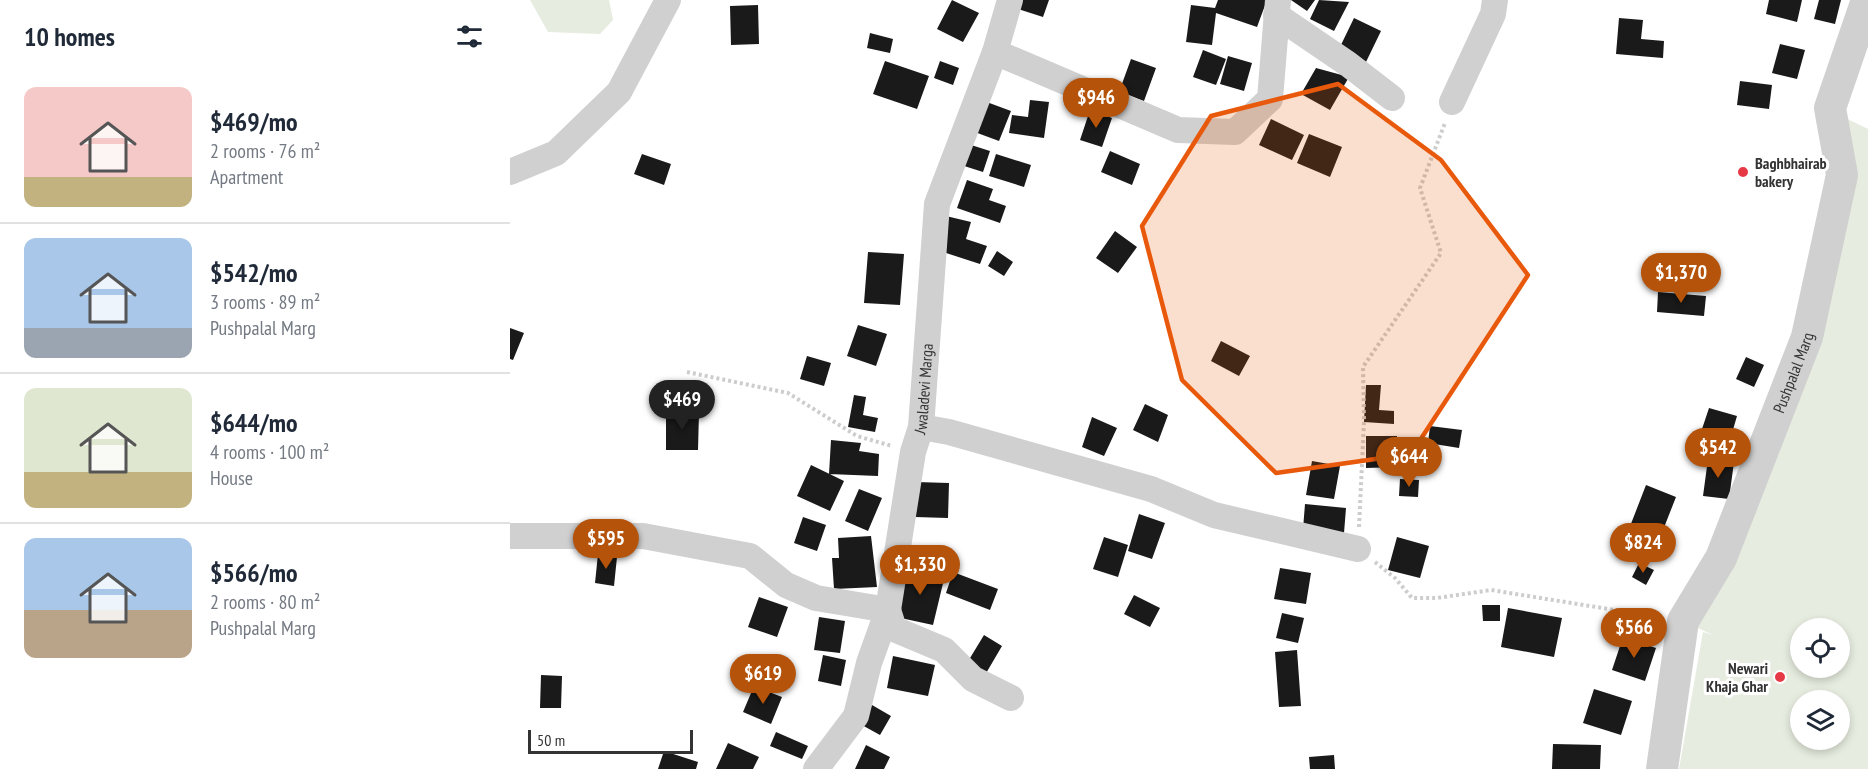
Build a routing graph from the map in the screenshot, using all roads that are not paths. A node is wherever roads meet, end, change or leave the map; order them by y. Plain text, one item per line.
1 (668, 0) edge
2 (1010, 0) edge
3 (1495, 0) edge
4 (1867, 0) edge
5 (1277, 7) edge
6 (995, 52) junction
7 (1392, 98) dead end
8 (1452, 102) road end
9 (510, 171) edge
10 (921, 427) junction
11 (510, 536) edge
12 (1358, 549) road end
13 (888, 610) junction
14 (1011, 698) dead end
15 (816, 769) edge
16 (1662, 769) edge

1 - 9 street
2 - 6 street, Jwaladevi Marga
3 - 8 street
4 - 16 street, Pushpalal Marg
5 - 6 street
5 - 7 street
6 - 10 street, Jwaladevi Marga
10 - 12 street
10 - 13 street, Jwaladevi Marga
11 - 13 street
13 - 14 street
13 - 15 street, Jwaladevi Marga

